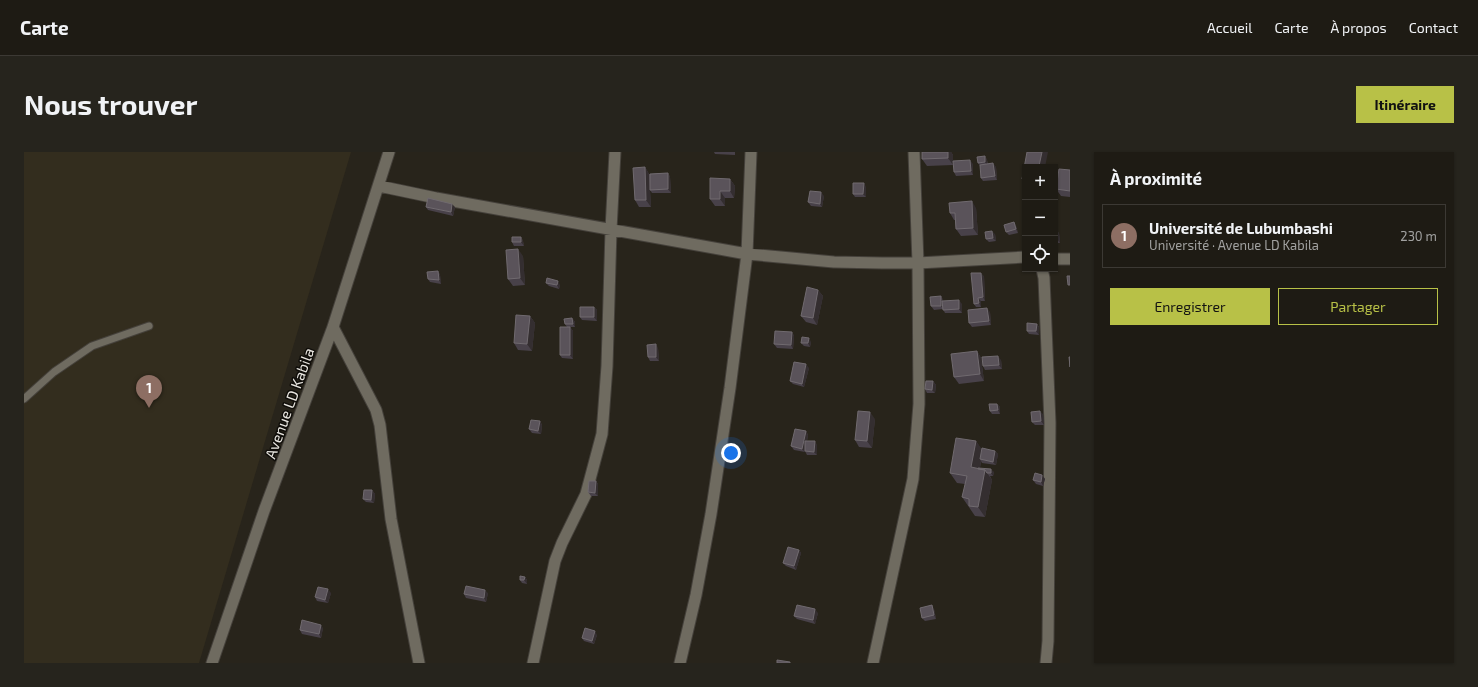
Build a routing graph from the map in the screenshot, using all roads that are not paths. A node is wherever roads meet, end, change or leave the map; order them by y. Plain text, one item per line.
1 (389, 152) edge
2 (615, 152) edge
3 (751, 152) edge
4 (914, 152) edge
5 (379, 186) junction
6 (611, 230) junction
7 (747, 254) junction
8 (1022, 257) edge
9 (1058, 259) edge
10 (1070, 259) edge
11 (918, 263) junction
12 (1043, 272) edge
13 (149, 326) dead end
14 (333, 327) junction
15 (24, 399) edge
16 (212, 663) edge
17 (419, 663) edge
18 (533, 663) edge
19 (680, 663) edge
20 (873, 663) edge
21 (1046, 663) edge

1 - 5 street, Avenue LD Kabila
2 - 6 street
3 - 7 street
4 - 11 street
5 - 6 street
5 - 14 street, Avenue LD Kabila
6 - 7 street
6 - 18 street
7 - 11 street
7 - 19 street
8 - 11 street
9 - 10 street
11 - 20 street
12 - 21 street
13 - 15 lane
14 - 16 street, Avenue LD Kabila
14 - 17 street

